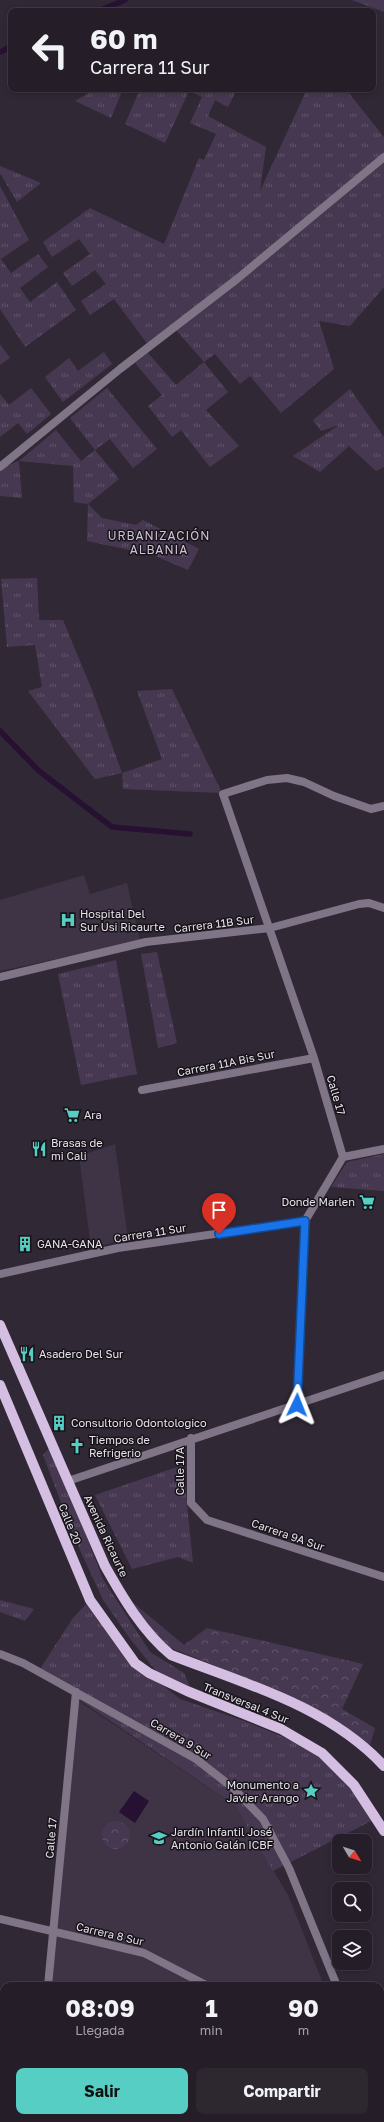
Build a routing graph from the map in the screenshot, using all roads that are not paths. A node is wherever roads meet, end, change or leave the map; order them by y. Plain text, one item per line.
1 (384, 157) edge
2 (0, 467) edge
3 (384, 806) edge
4 (384, 908) edge
5 (270, 928) junction
6 (0, 977) edge
7 (314, 1058) junction
8 (142, 1090) dead end
9 (384, 1149) edge
10 (343, 1157) junction
11 (305, 1221) junction
12 (0, 1274) edge
13 (0, 1325) edge
14 (384, 1375) edge
15 (0, 1385) edge
16 (297, 1405) junction
17 (191, 1438) junction
18 (68, 1481) junction
19 (191, 1504) joint
20 (384, 1577) edge
21 (0, 1654) edge
22 (136, 1663) joint
23 (76, 1692) junction
24 (384, 1766) edge
25 (384, 1831) edge
26 (0, 1919) edge
27 (53, 1932) junction
28 (48, 1982) edge
29 (200, 1982) edge
30 (335, 1982) edge

1 - 2 street
3 - 5 street, Calle 17
4 - 5 street, Carrera 11B Sur
5 - 6 street, Carrera 11B Sur
5 - 7 street, Calle 17
7 - 8 street, Carrera 11A Bis Sur
7 - 10 street, Calle 17
9 - 10 street
10 - 11 street
11 - 12 street, Carrera 11 Sur
11 - 16 street
13 - 18 main road, Avenida Ricaurte
14 - 16 street
15 - 22 main road, Calle 20
16 - 17 street
17 - 18 street
17 - 19 street, Calle 17A
18 - 24 main road, Avenida Ricaurte
19 - 20 street, Carrera 9A Sur
21 - 23 street, Carrera 9 Sur
22 - 25 main road, Transversal 4 Sur
23 - 27 street, Calle 17
23 - 30 street, Carrera 9 Sur
26 - 27 street, Carrera 8 Sur
27 - 28 street, Calle 17
27 - 29 street, Carrera 8 Sur

